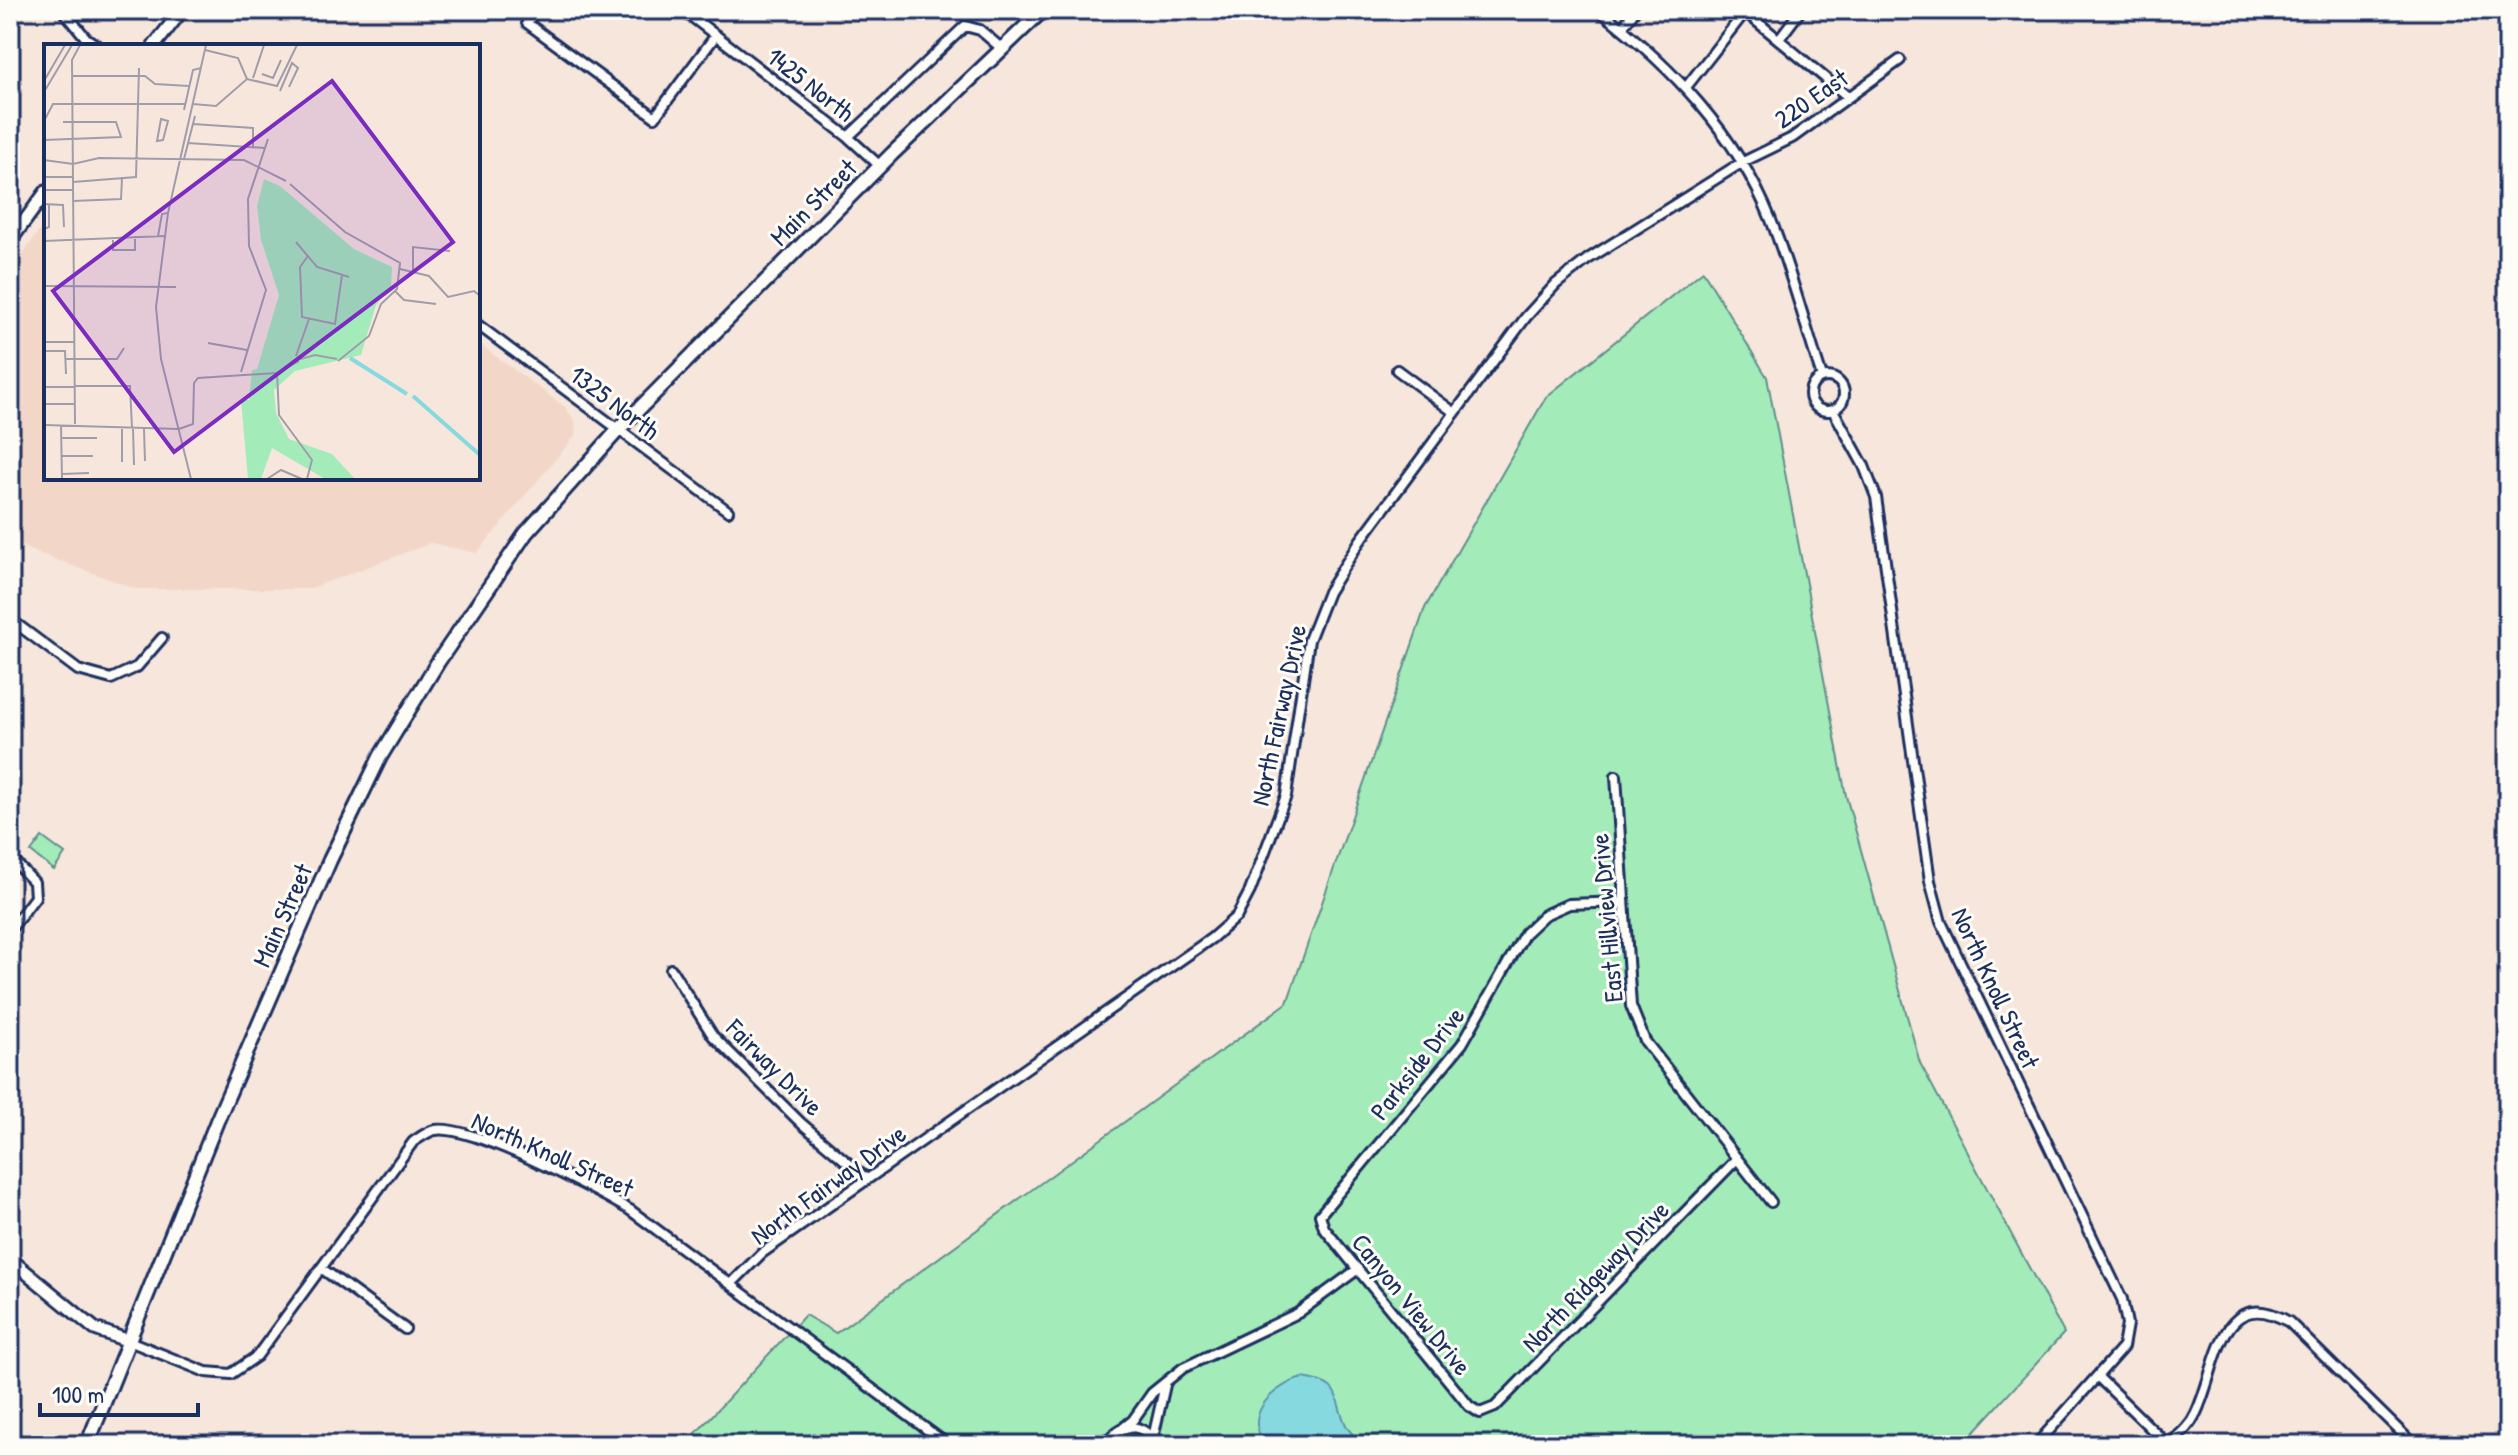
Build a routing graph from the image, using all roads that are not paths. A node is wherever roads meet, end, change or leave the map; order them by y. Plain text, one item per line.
1 (63, 10) edge
2 (182, 10) edge
3 (537, 10) edge
4 (676, 10) edge
5 (1043, 10) edge
6 (1599, 10) edge
7 (1635, 10) edge
8 (1801, 10) edge
9 (1744, 11) edge
10 (1622, 28) junction
11 (716, 35) junction
12 (1779, 39) junction
13 (95, 44) edge
14 (156, 44) edge
15 (1001, 48) junction
16 (1900, 60) dead end
17 (1687, 86) junction
18 (1848, 97) junction
19 (848, 137) junction
20 (1741, 163) junction
21 (880, 166) junction
22 (44, 195) edge
23 (10, 241) edge
24 (480, 326) edge
25 (1397, 370) dead end
26 (1822, 377) junction
27 (1833, 410) junction
28 (1455, 413) junction
29 (619, 429) junction
30 (728, 511) dead end
31 (10, 619) edge
32 (162, 638) dead end
33 (1616, 776) dead end
34 (10, 857) edge
35 (1621, 902) junction
36 (10, 930) edge
37 (671, 969) dead end
38 (1735, 1161) junction
39 (867, 1179) junction
40 (1771, 1202) dead end
41 (1320, 1215) joint
42 (10, 1259) edge
43 (321, 1268) junction
44 (1358, 1269) junction
45 (732, 1283) junction
46 (405, 1329) dead end
47 (129, 1341) junction
48 (2098, 1377) junction
49 (1165, 1385) junction
50 (1480, 1413) joint
51 (1123, 1428) junction
52 (1155, 1441) edge
53 (935, 1442) edge
54 (1108, 1442) edge
55 (87, 1445) edge
56 (948, 1445) edge
57 (1093, 1445) edge
58 (2036, 1445) edge
59 (2168, 1445) edge
60 (2414, 1445) edge

1 - 13 street
2 - 14 main road
3 - 11 street
4 - 11 street, 1425 North
5 - 15 main road, Main Street
6 - 10 street, North Knoll Street
7 - 10 street
8 - 12 street
9 - 12 street
9 - 17 street
10 - 17 street, North Knoll Street
11 - 19 street, 1425 North
12 - 18 street
15 - 19 street
15 - 21 main road, Main Street
16 - 18 street, 220 East
17 - 20 street, North Knoll Street
18 - 20 street, 220 East
19 - 21 street, 1425 North
20 - 26 street, North Knoll Street
20 - 28 street, North Fairway Drive
21 - 29 main road, Main Street
22 - 23 main road
24 - 29 street, 1325 North
25 - 28 street
26 - 27 street, North Knoll Street
26 - 27 street, North Knoll Street
27 - 48 street, North Knoll Street
28 - 39 street, North Fairway Drive
29 - 30 street, 1325 North
29 - 47 main road, Main Street
31 - 32 street
33 - 35 street, East Hillview Drive
34 - 36 street
35 - 38 street, East Hillview Drive
35 - 41 street, Parkside Drive
37 - 39 street, Fairway Drive
38 - 40 street, East Hillview Drive
38 - 50 street, North Ridgeway Drive
39 - 45 street, North Fairway Drive
41 - 44 street, Canyon View Drive
42 - 47 main road
43 - 45 street, North Knoll Street
43 - 46 street
43 - 47 street, North Knoll Street
44 - 49 street
44 - 50 street, Canyon View Drive
45 - 53 street, North Knoll Street
47 - 55 main road, Main Street
48 - 58 street, North Knoll Street
48 - 59 street
49 - 51 street
49 - 52 street
51 - 52 street
51 - 54 street
53 - 56 street, North Knoll Street
54 - 57 street
59 - 60 street

